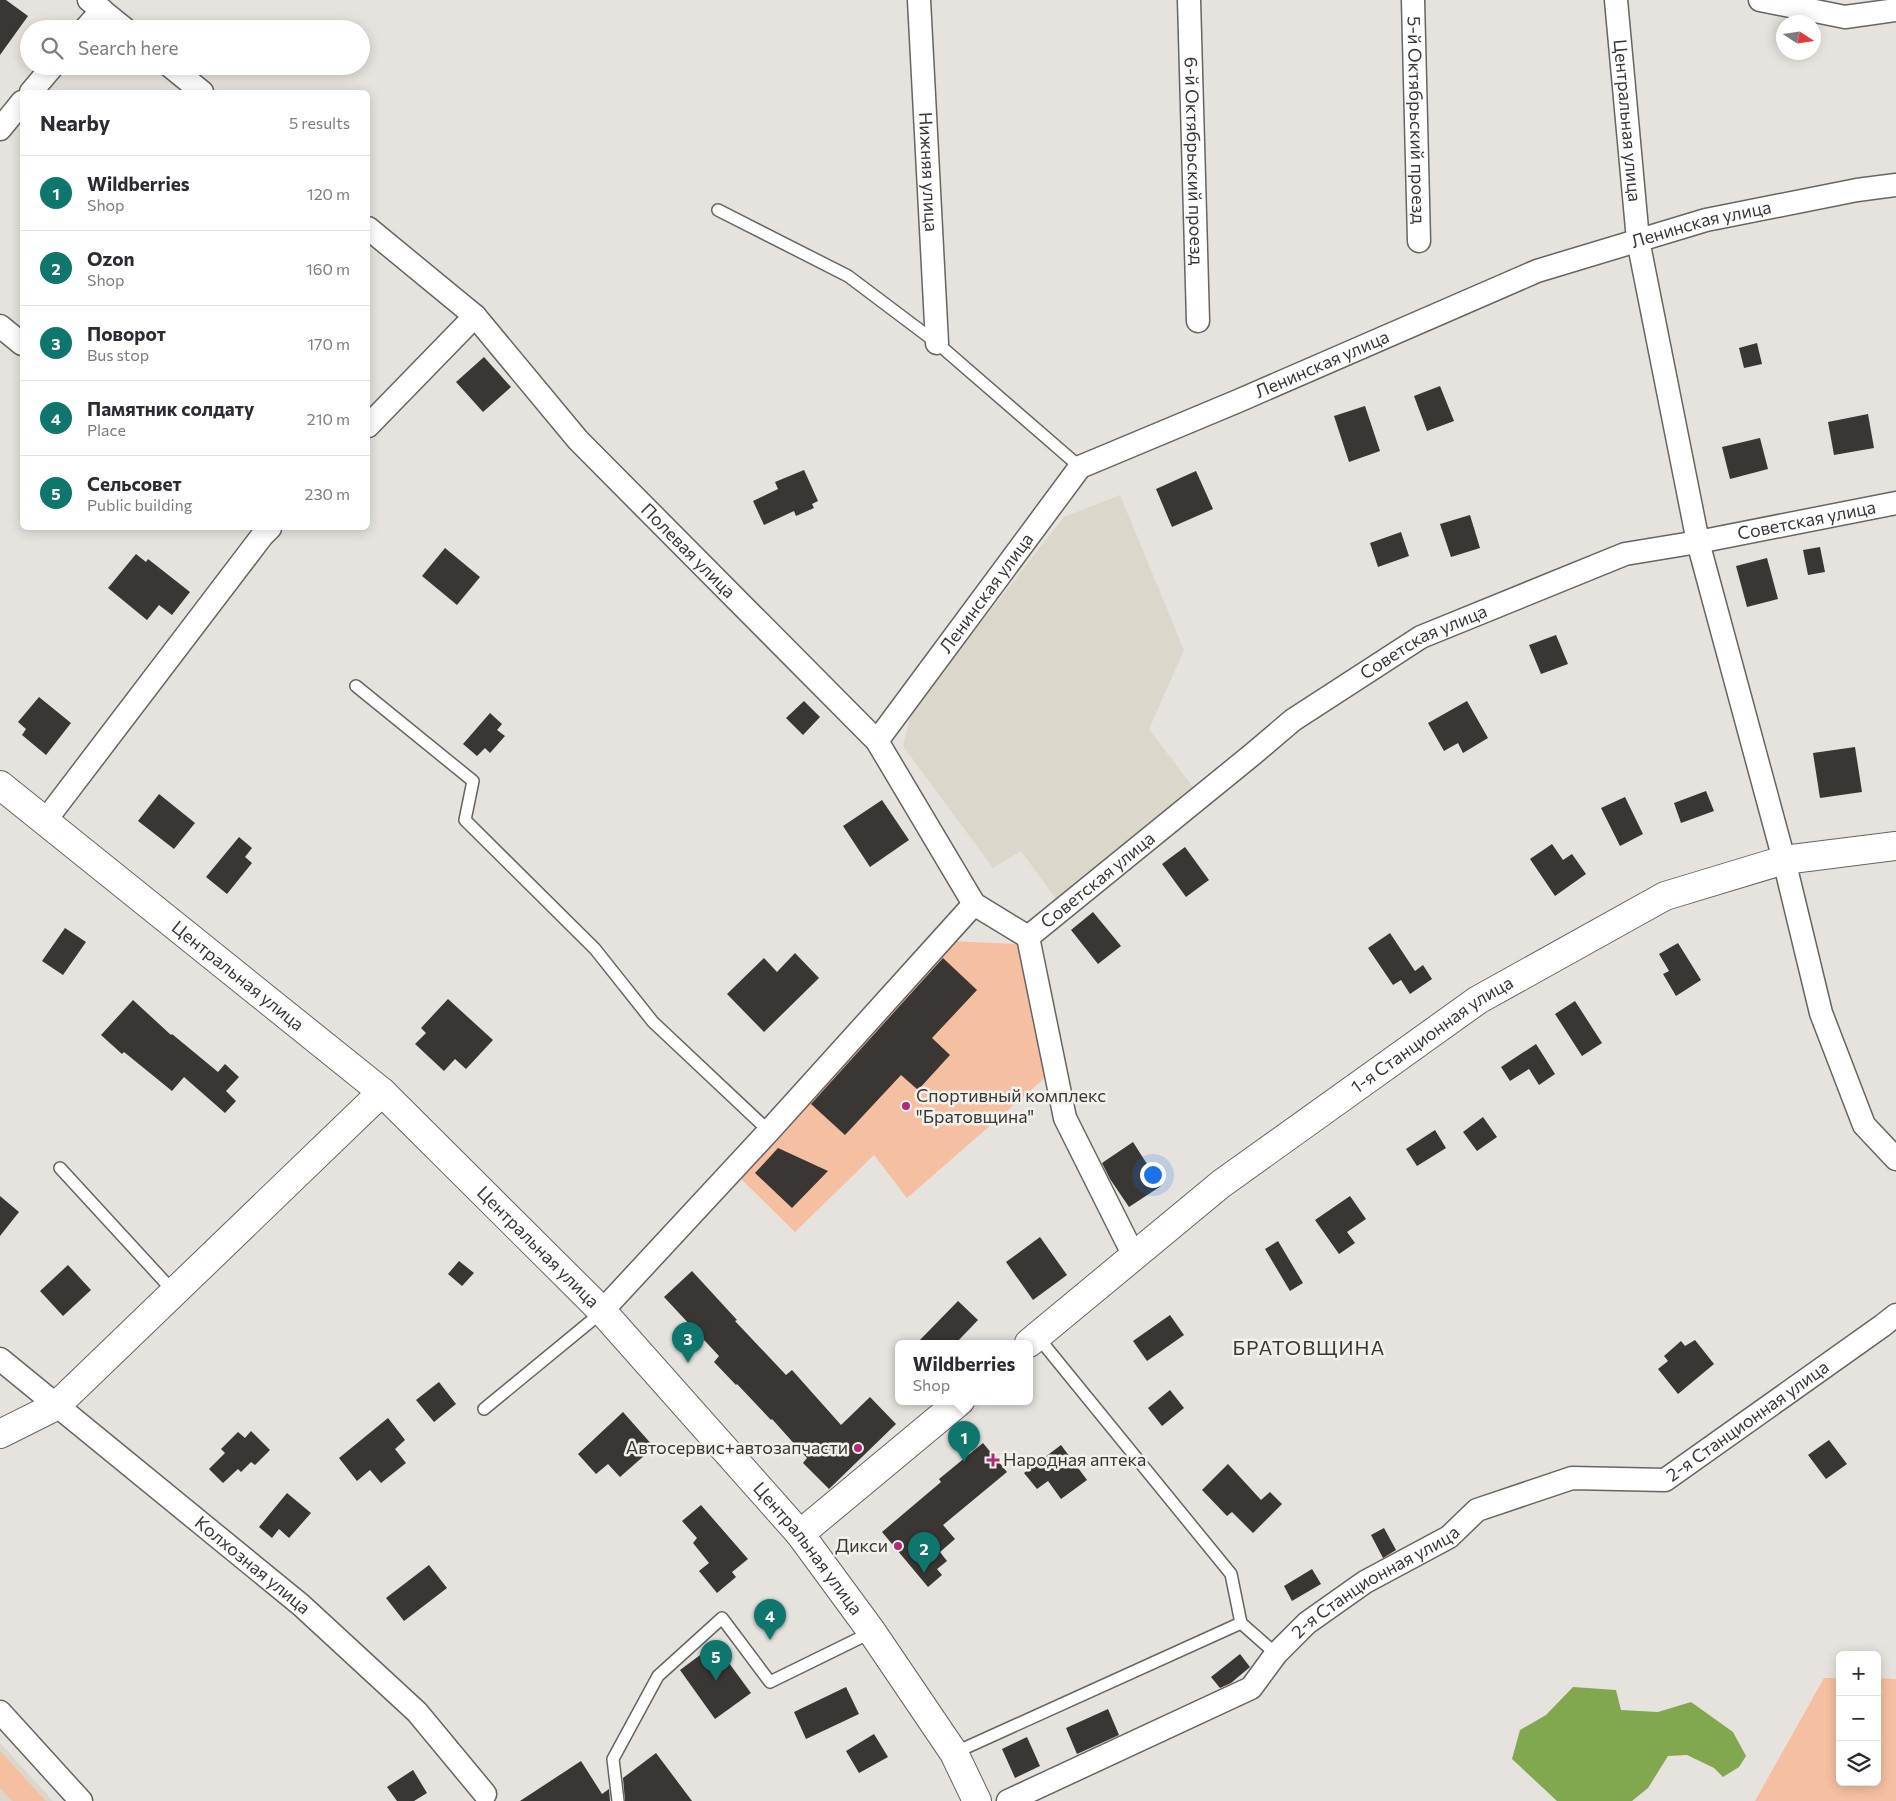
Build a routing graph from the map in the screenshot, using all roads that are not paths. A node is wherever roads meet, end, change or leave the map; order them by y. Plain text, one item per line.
1 (920, 0) edge
2 (1189, 0) edge
3 (1414, 0) edge
4 (1616, 0) edge
5 (1760, 0) edge
6 (95, 5) edge
7 (1849, 8) edge
8 (1896, 10) edge
9 (89, 20) edge
10 (114, 20) edge
11 (45, 75) edge
12 (181, 75) edge
13 (33, 90) edge
14 (200, 90) edge
15 (20, 104) edge
16 (0, 129) edge
17 (1896, 185) edge
18 (718, 210) dead end
19 (370, 230) edge
20 (1638, 240) junction
21 (1419, 241) dead end
22 (475, 316) junction
23 (1198, 322) dead end
24 (0, 326) edge
25 (20, 342) edge
26 (938, 343) junction
27 (370, 424) edge
28 (1080, 467) junction
29 (1896, 503) edge
30 (261, 530) edge
31 (1698, 542) junction
32 (356, 686) dead end
33 (877, 741) junction
34 (0, 785) edge
35 (45, 822) junction
36 (1896, 846) edge
37 (1784, 860) junction
38 (974, 904) junction
39 (1028, 937) junction
40 (382, 1092) junction
41 (771, 1133) junction
42 (1896, 1159) edge
43 (60, 1168) dead end
44 (1134, 1256) junction
45 (174, 1292) junction
46 (602, 1311) junction
47 (1896, 1315) edge
48 (1033, 1340) edge
49 (0, 1359) edge
50 (955, 1405) edge
51 (56, 1406) junction
52 (484, 1409) dead end
53 (0, 1434) edge
54 (800, 1534) junction
55 (1241, 1623) junction
56 (872, 1632) junction
57 (1276, 1654) junction
58 (0, 1712) edge
59 (954, 1752) junction
60 (485, 1794) dead end
61 (80, 1801) edge
62 (618, 1801) edge
63 (977, 1801) edge
64 (1008, 1801) edge

1 - 26 street, Нижняя улица
2 - 23 street, 6-й Октябрьский проезд
3 - 21 street, 5-й Октябрьский проезд
4 - 20 street, Центральная улица
5 - 7 street
6 - 9 street
6 - 10 street
7 - 8 street
11 - 13 street
12 - 14 street
15 - 16 street
17 - 20 street, Ленинская улица
18 - 26 lane
19 - 22 street, Полевая улица
20 - 28 street, Ленинская улица
20 - 31 street, Центральная улица
22 - 27 street
22 - 33 street, Полевая улица
24 - 25 street
26 - 28 lane
28 - 33 street, Ленинская улица
29 - 31 street, Советская улица
30 - 35 street
31 - 37 street, Центральная улица
31 - 39 street, Советская улица
32 - 41 lane
33 - 38 street, Полевая улица
34 - 35 main road, Центральная улица
35 - 40 main road, Центральная улица
36 - 37 main road, 1-я Станционная улица
37 - 42 street, Центральная улица
37 - 44 main road, 1-я Станционная улица
38 - 39 street
38 - 41 street
39 - 44 street
40 - 45 main road
40 - 46 main road, Центральная улица
41 - 46 street
43 - 45 lane
44 - 48 main road, 1-я Станционная улица
45 - 51 main road
46 - 52 lane
46 - 54 main road, Центральная улица
47 - 57 street, 2-я Станционная улица
48 - 55 lane
49 - 51 street, Колхозная улица
50 - 54 main road
51 - 53 main road
51 - 60 street, Колхозная улица
54 - 56 main road, Центральная улица
55 - 57 lane
55 - 59 lane
56 - 59 main road, Центральная улица
56 - 62 lane
57 - 64 street, 2-я Станционная улица
58 - 61 street
59 - 63 main road, Центральная улица

